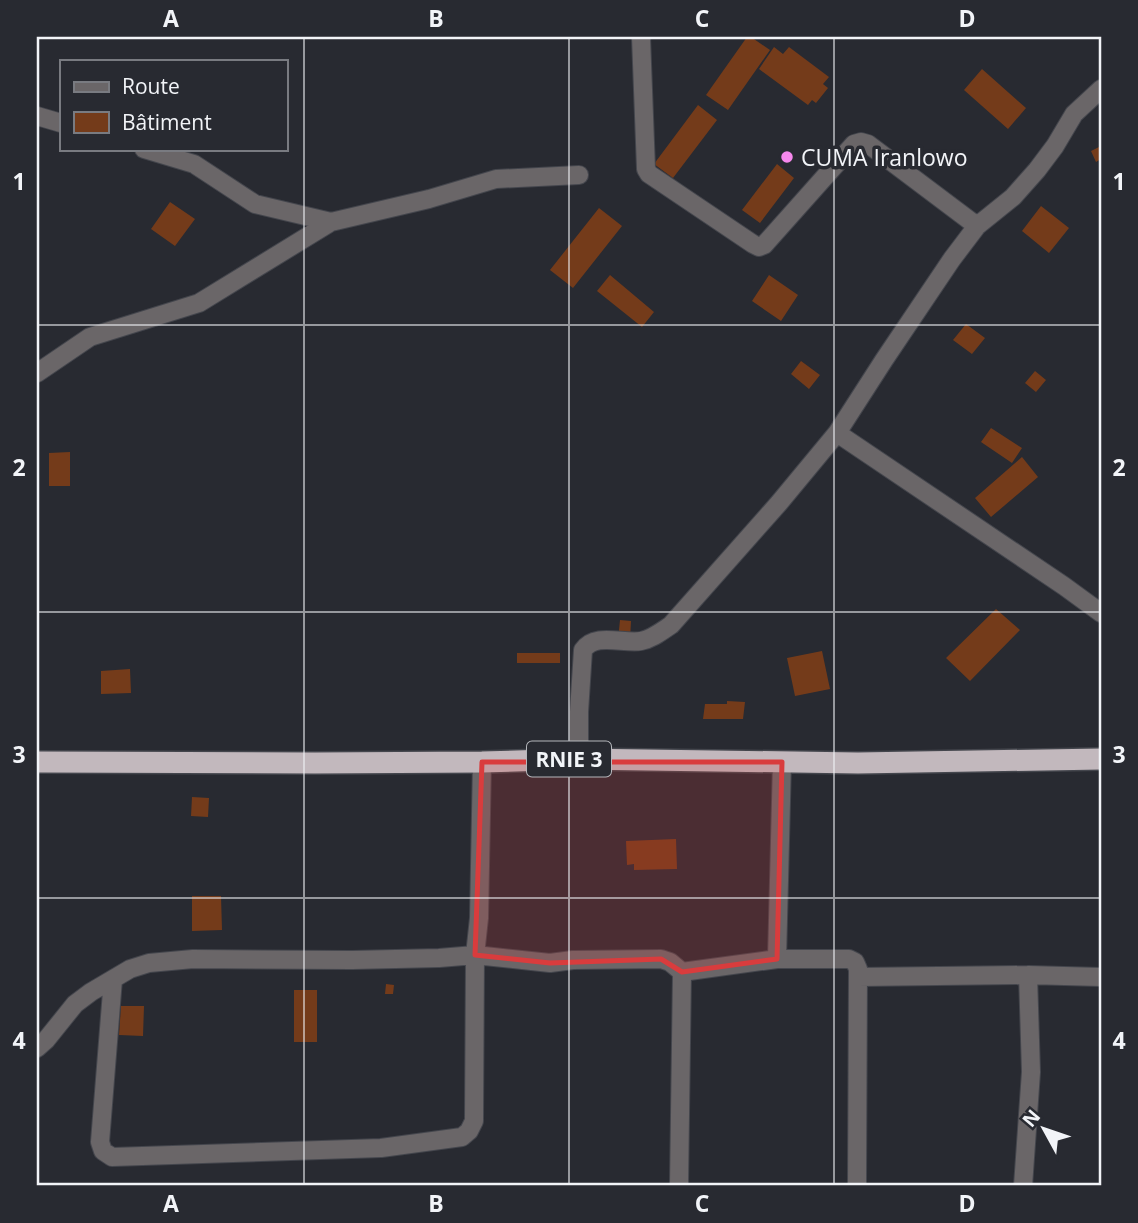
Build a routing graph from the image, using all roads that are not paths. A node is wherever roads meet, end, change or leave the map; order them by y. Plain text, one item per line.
1 (641, 37) edge
2 (1101, 89) edge
3 (37, 116) edge
4 (60, 123) edge
5 (147, 150) edge
6 (579, 175) dead end
7 (331, 222) junction
8 (977, 226) junction
9 (37, 373) edge
10 (837, 433) junction
11 (1101, 614) edge
12 (579, 759) junction
13 (1101, 759) edge
14 (37, 762) edge
15 (482, 762) junction
16 (782, 762) junction
17 (475, 955) junction
18 (778, 959) junction
19 (682, 972) junction
20 (1028, 975) junction
21 (858, 977) junction
22 (1101, 977) edge
23 (113, 979) junction
24 (37, 1048) edge
25 (678, 1186) edge
26 (857, 1186) edge
27 (1023, 1186) edge

1 - 8 street
2 - 8 street
3 - 4 street
5 - 7 street
6 - 7 street
7 - 9 street
8 - 10 street
10 - 11 street
10 - 12 street
12 - 15 highway, RNIE 3
12 - 16 highway, RNIE 3
13 - 16 highway, RNIE 3
14 - 15 highway, RNIE 3
15 - 17 street
16 - 18 street
17 - 19 street
17 - 23 street
17 - 23 street
18 - 19 street
18 - 21 street
19 - 25 street
20 - 21 street
20 - 22 street
20 - 27 street
21 - 26 street
23 - 24 street

